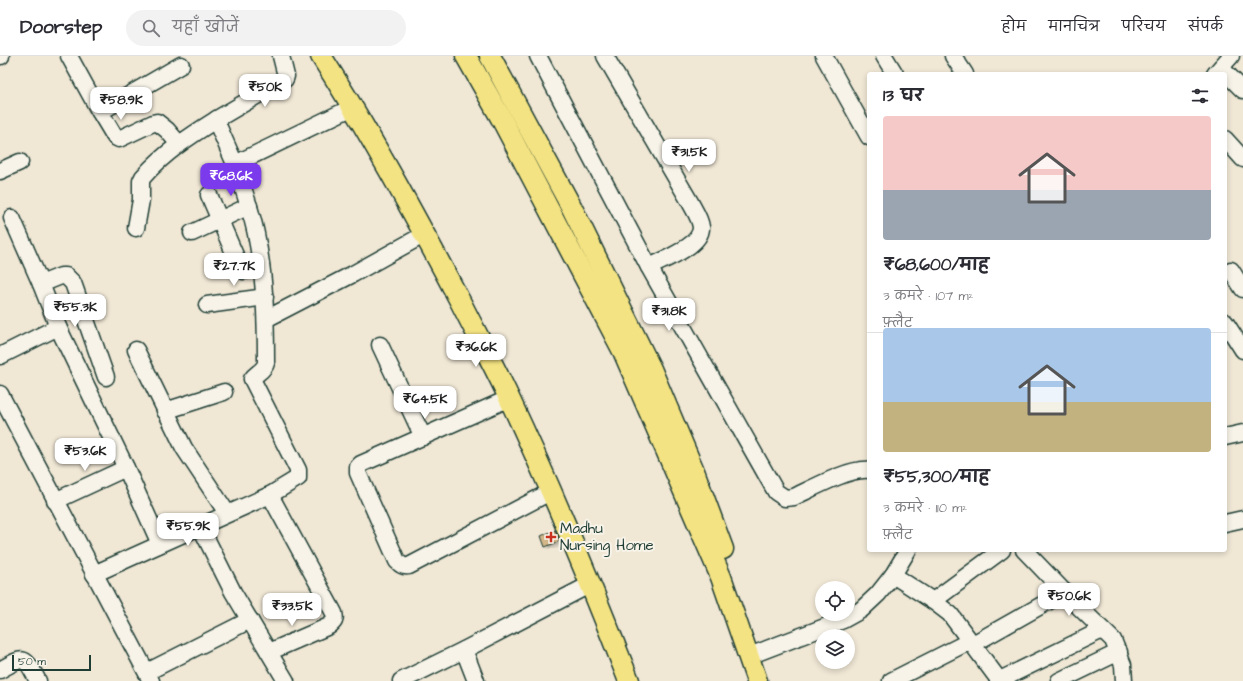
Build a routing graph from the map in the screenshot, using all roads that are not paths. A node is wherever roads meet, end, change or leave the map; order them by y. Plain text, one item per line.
1 (69, 56) edge
2 (281, 56) edge
3 (321, 56) edge
4 (466, 56) edge
5 (538, 56) edge
6 (605, 56) edge
7 (824, 56) edge
8 (884, 56) edge
9 (953, 56) edge
10 (1231, 56) edge
11 (492, 57) edge
12 (181, 65) dead end
13 (1218, 71) edge
14 (894, 72) edge
15 (964, 72) edge
16 (1227, 78) edge
17 (1243, 90) edge
18 (353, 106) junction
19 (100, 112) junction
20 (217, 120) junction
21 (867, 133) edge
22 (1227, 141) edge
23 (179, 144) junction
24 (1243, 159) edge
25 (20, 162) dead end
26 (235, 164) junction
27 (0, 171) edge
28 (209, 195) dead end
29 (249, 206) junction
30 (12, 218) dead end
31 (220, 220) junction
32 (136, 228) dead end
33 (192, 233) dead end
34 (425, 234) junction
35 (261, 266) junction
36 (649, 267) junction
37 (1231, 270) dead end
38 (41, 284) junction
39 (1243, 289) edge
40 (265, 297) junction
41 (207, 305) dead end
42 (266, 320) junction
43 (1227, 325) edge
44 (58, 327) junction
45 (380, 345) dead end
46 (136, 350) dead end
47 (1243, 350) edge
48 (0, 356) edge
49 (106, 377) dead end
50 (224, 392) dead end
51 (0, 394) edge
52 (510, 398) junction
53 (165, 411) junction
54 (1243, 433) edge
55 (423, 437) junction
56 (1227, 437) edge
57 (126, 468) junction
58 (867, 470) edge
59 (552, 491) junction
60 (270, 495) junction
61 (55, 500) junction
62 (227, 513) junction
63 (1243, 519) edge
64 (1227, 523) edge
65 (200, 526) junction
66 (160, 544) junction
67 (907, 552) edge
68 (999, 552) edge
69 (1026, 552) edge
70 (94, 574) junction
71 (893, 575) junction
72 (591, 584) junction
73 (1064, 592) junction
74 (933, 600) junction
75 (250, 620) junction
76 (1102, 630) junction
77 (971, 642) junction
78 (464, 650) junction
79 (269, 652) junction
80 (1119, 652) junction
81 (755, 654) junction
82 (0, 670) edge
83 (149, 677) edge
84 (38, 681) edge
85 (286, 681) edge
86 (401, 681) edge
87 (476, 681) edge
88 (629, 681) edge
89 (757, 681) edge
90 (771, 681) edge
91 (891, 681) edge
92 (998, 681) edge
93 (1059, 681) edge
94 (1124, 681) edge

1 - 19 street
2 - 20 street
3 - 18 main road
4 - 81 main road
5 - 36 street
6 - 36 street
7 - 21 street
8 - 14 street
9 - 15 street
10 - 13 street
11 - 81 main road
12 - 19 street
16 - 17 street
18 - 26 street
18 - 34 main road
19 - 23 street
20 - 23 street
20 - 26 street
22 - 24 street
23 - 32 street
25 - 27 street
26 - 29 street
28 - 31 street
29 - 31 street
29 - 35 street
30 - 38 street
31 - 33 street
31 - 35 street
34 - 42 street
34 - 52 main road
35 - 40 street
36 - 58 street
37 - 39 street
38 - 44 street
38 - 49 street
40 - 41 street
40 - 42 street
42 - 60 street
43 - 47 street
44 - 48 street
44 - 57 street
45 - 55 street
46 - 53 street
50 - 53 street
51 - 61 street
52 - 55 street
52 - 59 main road
53 - 62 street
54 - 56 street
55 - 59 street
57 - 61 street
57 - 66 street
59 - 72 main road
60 - 62 street
60 - 79 street
61 - 70 street
62 - 65 street
63 - 64 street
65 - 66 street
65 - 75 street
66 - 70 street
67 - 71 street
68 - 74 street
69 - 73 street
70 - 83 street
71 - 74 street
71 - 81 street
72 - 78 street
72 - 88 main road
73 - 76 street
73 - 77 street
74 - 77 street
75 - 79 street
75 - 83 street
76 - 80 street
76 - 92 street
77 - 91 street
77 - 92 street
78 - 86 street
78 - 87 street
79 - 85 street
80 - 93 street
80 - 94 street
81 - 89 main road
81 - 90 main road
82 - 84 street

